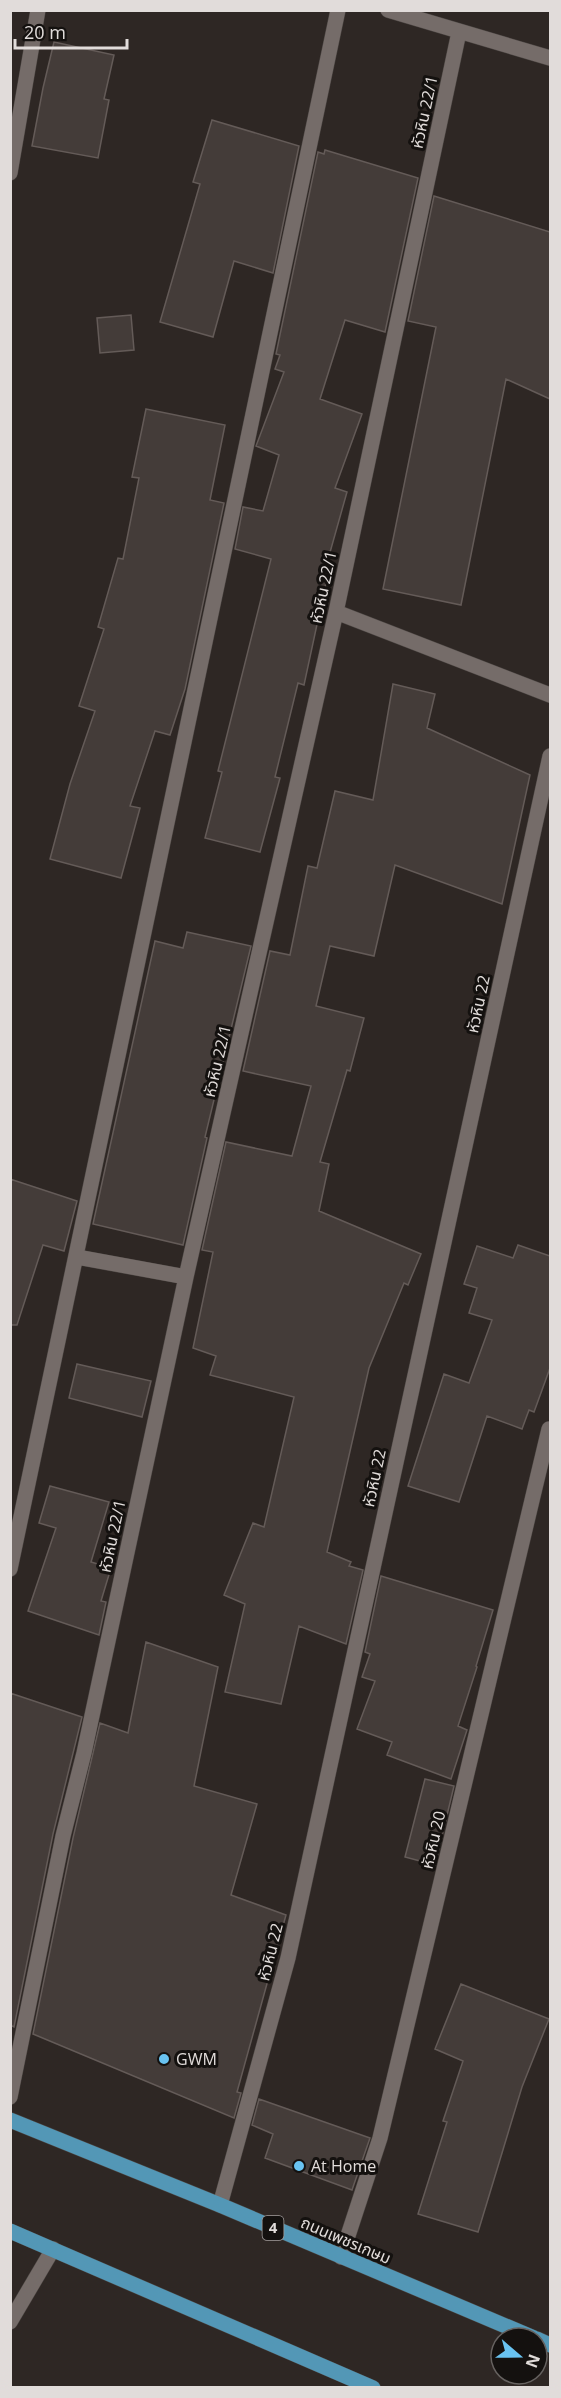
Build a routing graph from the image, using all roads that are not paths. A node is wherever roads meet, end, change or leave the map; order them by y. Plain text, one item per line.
1 (38, 10) edge
2 (338, 10) edge
3 (388, 10) edge
4 (459, 32) junction
5 (550, 58) edge
6 (10, 173) edge
7 (336, 612) junction
8 (550, 695) edge
9 (550, 756) edge
10 (77, 1257) junction
11 (186, 1277) junction
12 (549, 1429) edge
13 (10, 1569) edge
14 (10, 2097) edge
15 (10, 2120) edge
16 (220, 2205) junction
17 (10, 2231) edge
18 (53, 2249) junction
19 (341, 2257) junction
20 (10, 2322) edge
21 (505, 2326) edge
22 (373, 2388) edge

1 - 6 street
2 - 10 street
3 - 4 street
4 - 5 street
4 - 7 street, หัวหิน 22/1
7 - 8 street
7 - 11 street, หัวหิน 22/1
9 - 16 street, หัวหิน 22
10 - 11 street
10 - 13 street
11 - 14 street, หัวหิน 22/1
12 - 19 street, หัวหิน 20
15 - 16 main road, ถนนเพชรเกษม / 4
16 - 19 main road, ถนนเพชรเกษม / 4
17 - 18 main road
18 - 20 street
18 - 22 main road
19 - 21 main road, ถนนเพชรเกษม / 4

